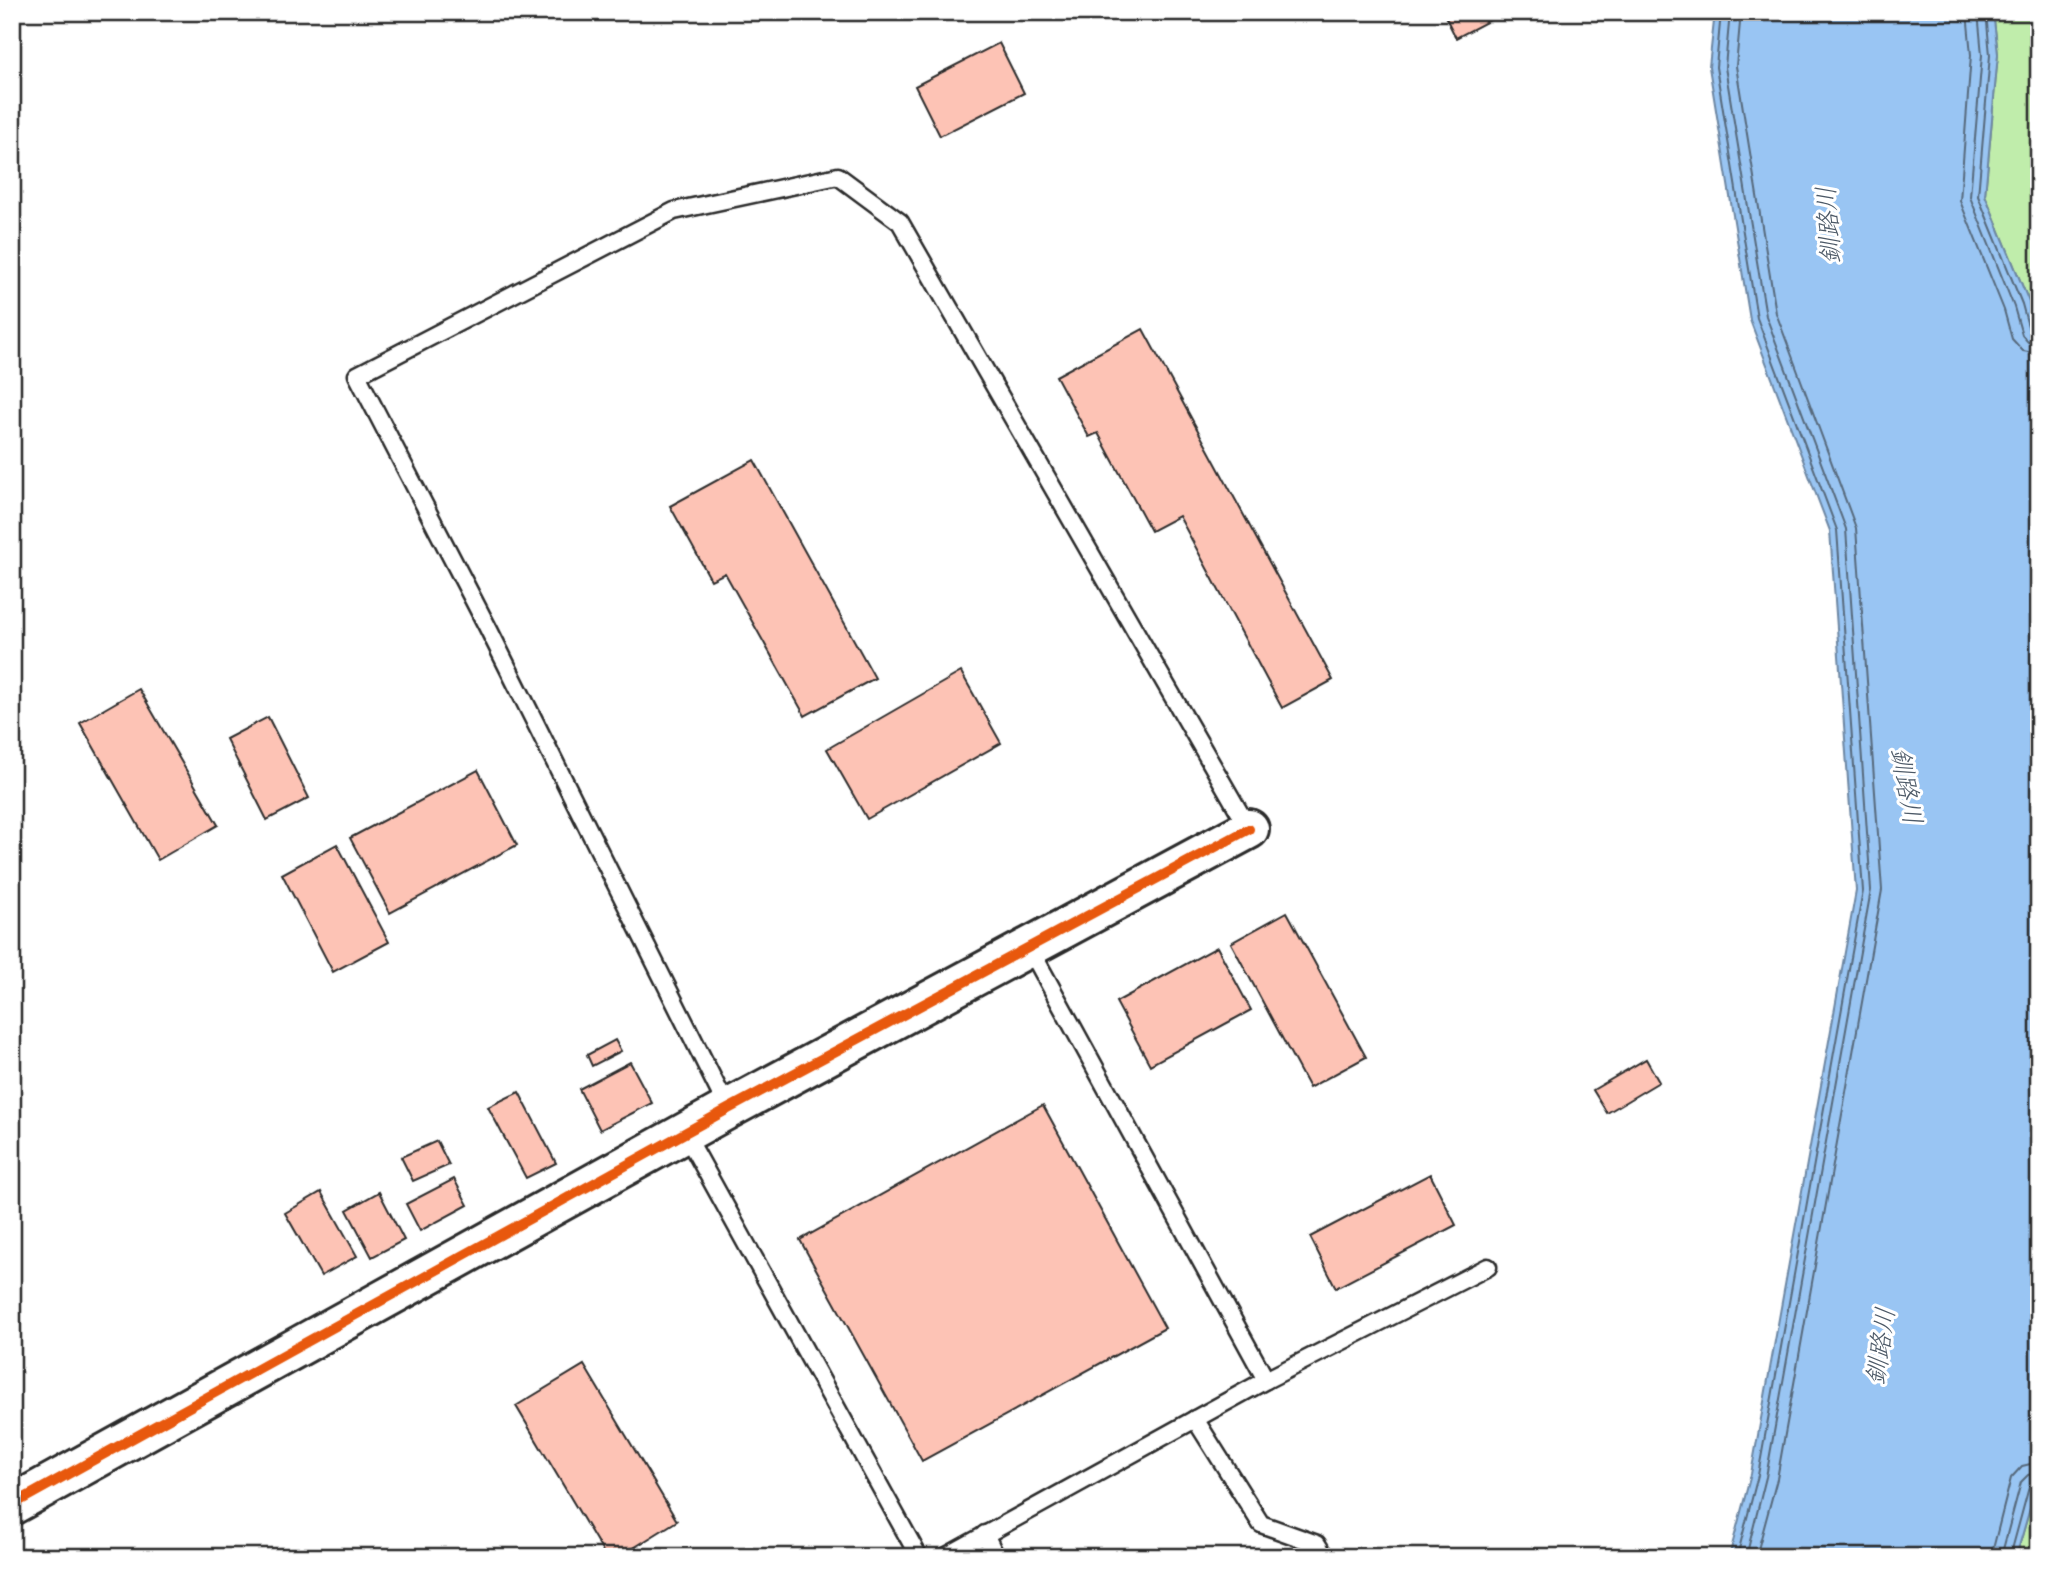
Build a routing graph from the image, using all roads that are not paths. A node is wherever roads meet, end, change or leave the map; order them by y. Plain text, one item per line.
1 (1249, 829) joint
2 (1029, 947) junction
3 (728, 1109) junction
4 (685, 1132) junction
5 (1488, 1267) dead end
6 (1266, 1380) junction
7 (1195, 1419) junction
8 (12, 1506) edge
9 (985, 1534) junction
10 (919, 1557) edge
11 (945, 1557) edge
12 (996, 1557) edge
13 (1325, 1557) edge

1 - 2 street
1 - 3 lane
2 - 3 street
2 - 6 lane
3 - 4 street
4 - 8 street
4 - 10 lane
5 - 6 lane
6 - 7 lane
7 - 9 lane
7 - 13 lane
9 - 11 lane
9 - 12 lane

